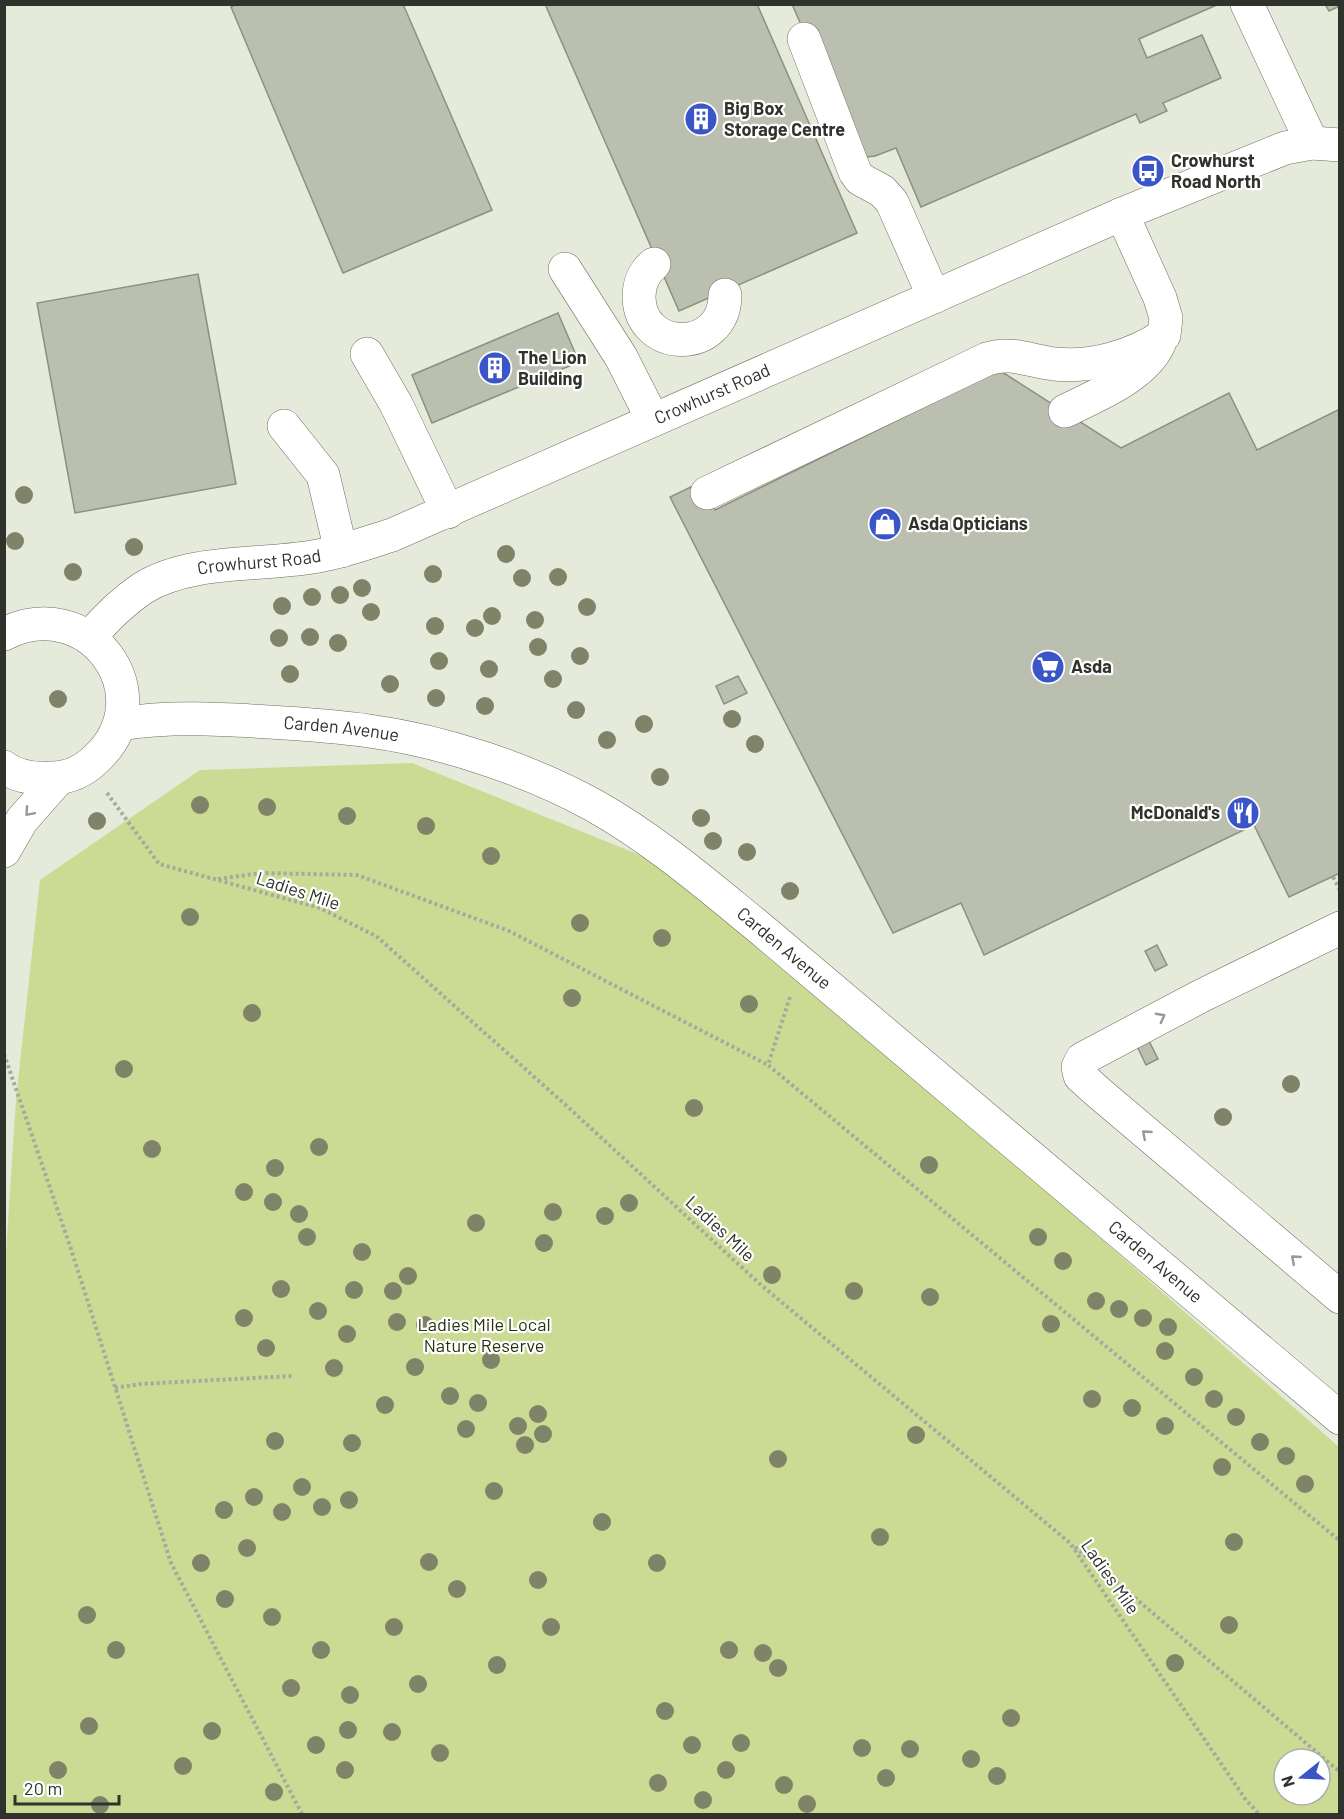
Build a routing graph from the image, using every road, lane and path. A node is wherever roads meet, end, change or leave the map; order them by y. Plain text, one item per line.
1 (1247, 4) edge
2 (804, 39) dead end
3 (1326, 144) edge
4 (1122, 214) junction
5 (654, 264) dead end
6 (565, 269) dead end
7 (725, 296) dead end
8 (934, 297) junction
9 (1164, 335) junction
10 (368, 354) dead end
11 (1065, 411) dead end
12 (653, 420) junction
13 (284, 426) dead end
14 (707, 493) dead end
15 (448, 512) junction
16 (341, 551) junction
17 (4, 634) edge
18 (89, 638) junction
19 (120, 724) junction
20 (4, 768) edge
21 (74, 772) junction
22 (4, 851) edge
23 (1333, 877) dead end
24 (216, 880) junction
25 (1338, 883) edge
26 (1340, 890) edge
27 (1340, 928) edge
28 (801, 963) junction
29 (4, 1054) edge
30 (768, 1065) junction
31 (1340, 1297) edge
32 (292, 1376) dead end
33 (115, 1388) junction
34 (1340, 1418) edge
35 (1340, 1541) edge
36 (1070, 1543) junction
37 (1340, 1772) edge
38 (302, 1815) edge
39 (1259, 1815) edge

1 - 3 main road
2 - 8 main road
3 - 4 main road, Crowhurst Road
4 - 8 main road, Crowhurst Road
4 - 9 main road
5 - 7 main road
6 - 12 main road
8 - 12 main road, Crowhurst Road
9 - 11 main road
9 - 14 main road
10 - 15 main road
12 - 15 main road, Crowhurst Road
13 - 16 main road
15 - 16 main road, Crowhurst Road
16 - 18 main road, Crowhurst Road
17 - 18 main road
18 - 19 main road
19 - 21 main road
19 - 28 main road, Carden Avenue
20 - 21 main road
21 -> 22 main road
21 - 24 path, Ladies Mile
23 - 25 path
24 - 30 path
24 - 36 path, Ladies Mile
25 - 26 path
31 -> 27 main road
28 - 30 path
28 - 34 main road, Carden Avenue
29 - 33 path
30 - 35 path
32 - 33 path
33 - 38 path
36 - 37 path
36 - 39 path, Ladies Mile

